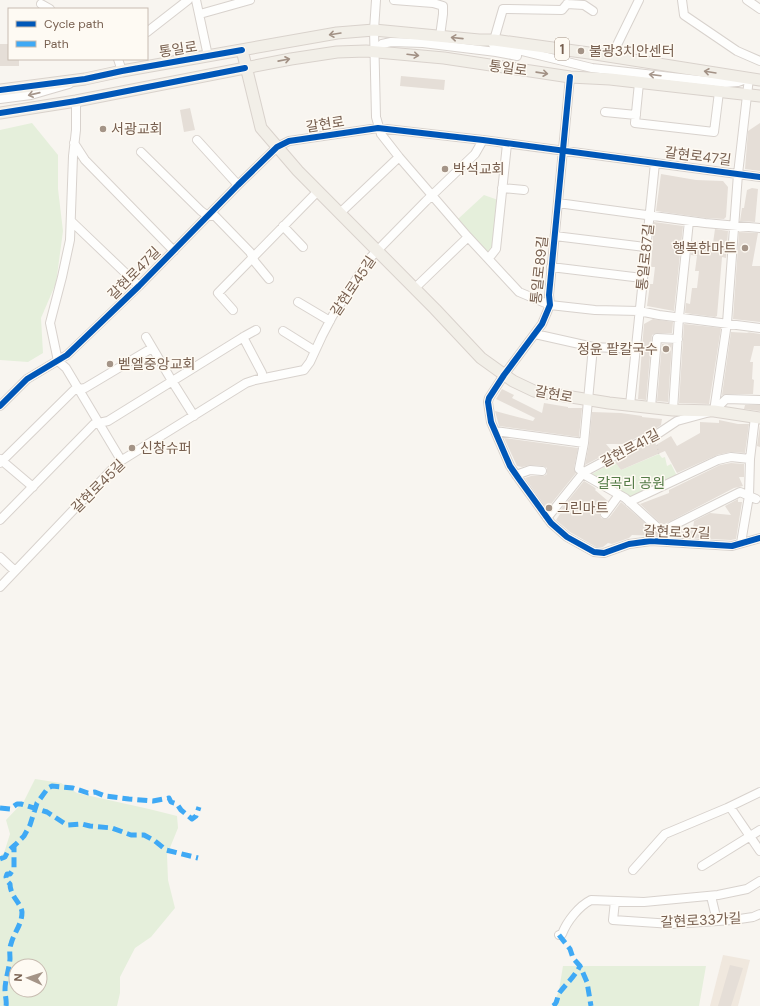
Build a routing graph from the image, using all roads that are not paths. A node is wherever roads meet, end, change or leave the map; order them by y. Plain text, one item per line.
1 (188, 0) edge
2 (196, 0) edge
3 (250, 0) edge
4 (376, 0) edge
5 (394, 0) edge
6 (583, 0) edge
7 (639, 0) edge
8 (682, 0) edge
9 (747, 0) edge
10 (565, 2) edge
11 (41, 4) dead end
12 (48, 8) edge
13 (760, 10) edge
14 (593, 11) dead end
15 (200, 14) junction
16 (374, 30) junction
17 (148, 31) edge
18 (440, 36) junction
19 (479, 40) junction
20 (494, 40) junction
21 (242, 50) junction
22 (374, 51) junction
23 (208, 56) junction
24 (614, 57) junction
25 (118, 60) edge
26 (760, 61) edge
27 (246, 68) junction
28 (122, 70) junction
29 (570, 77) junction
30 (85, 79) junction
31 (610, 79) junction
32 (754, 79) edge
33 (639, 83) junction
34 (0, 90) edge
35 (718, 92) junction
36 (747, 94) junction
37 (760, 96) edge
38 (0, 99) edge
39 (76, 101) junction
40 (0, 112) edge
41 (605, 112) dead end
42 (636, 115) junction
43 (378, 128) junction
44 (197, 140) dead end
45 (483, 140) junction
46 (74, 143) junction
47 (507, 144) junction
48 (277, 147) junction
49 (564, 151) junction
50 (140, 152) dead end
51 (399, 157) junction
52 (655, 163) junction
53 (738, 174) junction
54 (760, 177) edge
55 (238, 184) junction
56 (502, 188) junction
57 (318, 190) junction
58 (524, 190) dead end
59 (432, 195) junction
60 (558, 202) junction
61 (340, 213) junction
62 (208, 216) junction
63 (649, 216) junction
64 (71, 221) junction
65 (689, 221) junction
66 (735, 225) junction
67 (283, 226) junction
68 (760, 228) edge
69 (555, 236) junction
70 (468, 237) junction
71 (303, 247) dead end
72 (646, 247) junction
73 (378, 250) junction
74 (174, 251) junction
75 (253, 258) junction
76 (489, 258) junction
77 (551, 268) junction
78 (642, 278) junction
79 (269, 279) dead end
80 (139, 286) junction
81 (415, 288) junction
82 (298, 302) dead end
83 (550, 305) junction
84 (232, 310) dead end
85 (639, 311) junction
86 (679, 318) junction
87 (330, 321) junction
88 (727, 323) junction
89 (760, 328) edge
90 (256, 330) dead end
91 (283, 331) dead end
92 (535, 334) junction
93 (243, 337) junction
94 (146, 338) dead end
95 (678, 339) junction
96 (593, 347) junction
97 (152, 348) junction
98 (635, 349) junction
99 (315, 351) junction
100 (58, 361) junction
101 (503, 376) junction
102 (262, 378) junction
103 (172, 381) junction
104 (78, 389) junction
105 (759, 398) edge
106 (588, 400) junction
107 (630, 405) junction
108 (0, 406) edge
109 (651, 408) junction
110 (673, 410) junction
111 (714, 411) junction
112 (194, 416) junction
113 (757, 418) edge
114 (99, 423) junction
115 (495, 431) junction
116 (584, 443) junction
117 (750, 459) junction
118 (121, 460) junction
119 (1, 461) edge
120 (542, 471) dead end
121 (584, 473) junction
122 (517, 477) junction
123 (33, 487) junction
124 (619, 495) junction
125 (752, 497) junction
126 (628, 502) junction
127 (605, 514) dead end
128 (546, 517) junction
129 (0, 520) edge
130 (664, 532) junction
131 (760, 538) edge
132 (662, 541) junction
133 (741, 543) junction
134 (0, 557) edge
135 (15, 571) junction
136 (0, 587) edge
137 (760, 792) edge
138 (730, 807) junction
139 (760, 830) edge
140 (750, 836) junction
141 (760, 851) edge
142 (702, 866) dead end
143 (633, 870) dead end
144 (760, 881) edge
145 (711, 896) junction
146 (615, 901) junction
147 (760, 914) edge
148 (717, 921) junction
149 (559, 935) dead end

1 - 17 street
2 - 15 street, 통일로
3 - 15 street
4 - 16 street, 통일로89길
5 - 18 street
6 - 10 street
7 - 24 street
8 - 26 street
9 - 13 street
10 - 14 street
10 - 20 street
11 - 12 street
15 - 23 street, 통일로
16 - 18 main road, 통일로 / 1
16 -> 21 main road, 통일로 / 1
16 - 22 street, 통일로89길
19 -> 18 main road, 통일로 / 1
19 - 20 main road, 통일로 / 1
32 -> 19 street
20 - 24 main road, 통일로 / 1
21 - 23 main road, 통일로 / 1
21 - 27 main road, 갈현로
27 -> 22 main road, 통일로 / 1
22 -> 29 main road, 통일로 / 1
22 - 31 street
22 - 43 street, 통일로89길
23 - 28 main road, 통일로 / 1
32 -> 24 main road, 통일로 / 1
25 - 28 street
27 - 39 main road, 통일로 / 1
27 - 48 main road, 갈현로
28 - 30 main road, 통일로 / 1
29 - 31 main road, 통일로 / 1
29 - 49 street, 통일로89길
30 - 34 main road, 통일로 / 1
30 -> 38 street
31 - 33 main road, 통일로 / 1
32 - 36 street
33 - 35 main road, 통일로 / 1
33 - 42 street
35 - 36 main road, 통일로 / 1
35 - 42 street
36 - 37 main road, 통일로 / 1
36 - 53 street
39 - 40 main road, 통일로 / 1
39 - 46 street
41 - 42 street
43 - 45 street
43 - 48 street, 갈현로
43 - 51 street, 통일로89길
44 - 55 street
45 - 47 street
45 - 59 street
46 - 64 street
46 - 74 street, 갈현로47길
47 - 49 street
47 - 56 street
48 - 55 street, 갈현로47길
48 - 57 main road, 갈현로
49 - 52 street
49 - 60 street, 통일로89길
50 - 62 street
51 - 59 street, 통일로89길
51 - 61 street
52 - 53 street, 갈현로47길
52 - 63 street, 통일로87길
53 - 54 street
53 - 66 street
55 - 62 street, 갈현로47길
56 - 58 street
56 - 76 street
57 - 61 main road, 갈현로
57 - 67 street
59 - 70 street, 통일로89길
59 - 73 street
60 - 63 street
60 - 69 street, 통일로89길
61 - 73 main road, 갈현로
62 - 74 street, 갈현로47길
62 - 75 street
63 - 65 street
63 - 72 street, 통일로87길
64 - 80 street, 갈현로47길
64 - 100 street
65 - 66 street
65 - 86 street
66 - 68 street
66 - 88 street
67 - 71 street
67 - 75 street
69 - 72 street, 통일로89길
69 - 77 street, 통일로89길
70 - 76 street, 통일로89길
70 - 81 street
72 - 78 street, 통일로87길
73 - 81 main road, 갈현로
73 - 87 street, 갈현로45길
74 - 80 street, 갈현로47길
75 - 79 street
75 - 84 street
76 - 83 street, 통일로89길
77 - 78 street, 통일로89길
77 - 83 street, 통일로89길
78 - 85 street, 통일로87길
80 - 100 street, 갈현로47길
81 - 101 main road, 갈현로
82 - 87 street
83 - 85 street, 통일로89길
83 - 92 street, 통일로89길
85 - 86 street, 통일로87길
85 - 98 street
86 - 88 street, 통일로87길
86 - 95 street
87 - 99 street, 갈현로45길
88 - 89 street, 통일로87길
88 - 111 street
90 - 93 street
91 - 99 street
92 - 96 street
92 - 101 street, 통일로89길
93 - 102 street
93 - 103 street
94 - 97 street
95 - 109 street
95 - 110 street
96 - 98 street
96 - 106 street, 갈현로
97 - 103 street
97 - 104 street
98 - 107 street
99 - 102 street, 갈현로45길
100 - 104 street
100 - 108 street, 갈현로47길
101 - 106 main road, 갈현로
101 - 115 street, 통일로89길
102 - 112 street, 갈현로45길
103 - 112 street
103 - 114 street
104 - 114 street
104 - 119 street
105 - 111 street
106 - 107 main road, 갈현로
106 - 116 street, 갈현로
107 - 109 main road, 갈현로
109 - 110 main road, 갈현로
110 - 111 main road, 갈현로
111 - 113 main road, 갈현로
111 - 121 street, 갈현로41길
112 - 118 street, 갈현로45길
113 - 117 street, 갈현로
114 - 118 street
114 - 123 street
115 - 116 street
115 - 122 street, 통일로89길
116 - 121 street, 갈현로
117 - 125 street, 갈현로
117 - 126 street
118 - 135 street, 갈현로45길
119 - 123 street
120 - 122 street
121 - 124 street, 갈현로41길
121 - 128 street, 갈현로41길
122 - 128 street, 통일로89길
123 - 129 street
124 - 126 street, 갈현로41길
124 - 127 street
125 - 130 street, 갈현로37길
125 - 133 street
126 - 130 street, 갈현로41길
128 - 132 street, 갈현로37길
130 - 132 street, 갈현로37길
131 - 133 street, 갈현로37길
132 - 133 street, 갈현로37길
134 - 135 street
135 - 136 street, 갈현로45길
137 - 138 street
138 - 140 street
138 - 143 street
139 - 140 street
140 - 141 street
140 - 142 street
144 - 145 street, 갈현로33가길
145 - 146 street, 갈현로33가길
145 - 148 street
146 - 148 street, 갈현로33가길
146 - 149 street, 갈현로33가길
147 - 148 street, 갈현로33가길

